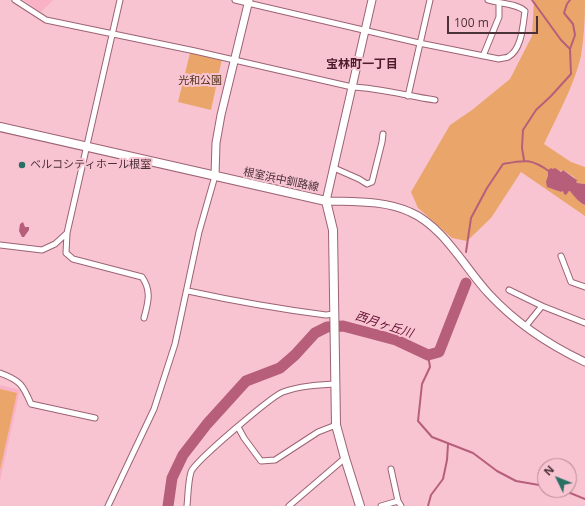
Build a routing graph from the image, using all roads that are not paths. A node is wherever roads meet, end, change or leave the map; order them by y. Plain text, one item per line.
1 (14, 0) edge
2 (120, 0) edge
3 (234, 0) edge
4 (372, 0) edge
5 (430, 0) edge
6 (488, 0) edge
7 (249, 2) edge
8 (499, 3) junction
9 (365, 30) junction
10 (113, 33) junction
11 (419, 43) junction
12 (483, 56) junction
13 (234, 61) junction
14 (352, 87) junction
15 (408, 96) junction
16 (435, 100) dead end
17 (0, 127) edge
18 (383, 134) dead end
19 (87, 147) junction
20 (334, 168) junction
21 (215, 176) junction
22 (326, 201) junction
23 (67, 233) junction
24 (0, 245) edge
25 (561, 256) dead end
26 (585, 287) edge
27 (509, 290) dead end
28 (188, 291) junction
29 (542, 306) junction
30 (144, 318) dead end
31 (334, 318) junction
32 (585, 323) edge
33 (525, 327) junction
34 (585, 362) edge
35 (0, 373) edge
36 (335, 384) junction
37 (95, 418) dead end
38 (336, 425) junction
39 (238, 427) junction
40 (345, 458) junction
41 (391, 469) dead end
42 (399, 504) edge
43 (108, 506) edge
44 (187, 506) edge
45 (289, 506) edge
46 (360, 506) edge
47 (381, 506) edge

1 - 10 street
2 - 10 street
3 - 7 street
4 - 9 street
5 - 11 street
6 - 8 street
7 - 9 street
7 - 13 street
8 - 12 street
8 - 12 street
9 - 11 street
9 - 14 street
10 - 13 street
10 - 19 street
11 - 12 street
11 - 15 street
13 - 14 street
13 - 21 street
14 - 15 street
14 - 20 street
15 - 16 street
17 - 19 main road, 根室浜中釧路線
18 - 20 street
19 - 21 main road, 根室浜中釧路線
19 - 23 street
20 - 22 street
21 - 22 main road, 根室浜中釧路線
21 - 28 street
22 - 31 main road, 根室浜中釧路線
22 - 33 street
23 - 24 street
23 - 30 street
25 - 26 street
27 - 29 street
28 - 31 street
28 - 43 street
29 - 32 street
29 - 33 street
31 - 36 main road, 根室浜中釧路線
33 - 34 street
35 - 37 street
36 - 38 main road, 根室浜中釧路線
36 - 39 street
38 - 39 street
38 - 40 main road, 根室浜中釧路線
39 - 44 street
40 - 45 street
40 - 46 main road, 根室浜中釧路線
41 - 42 street
42 - 47 street

